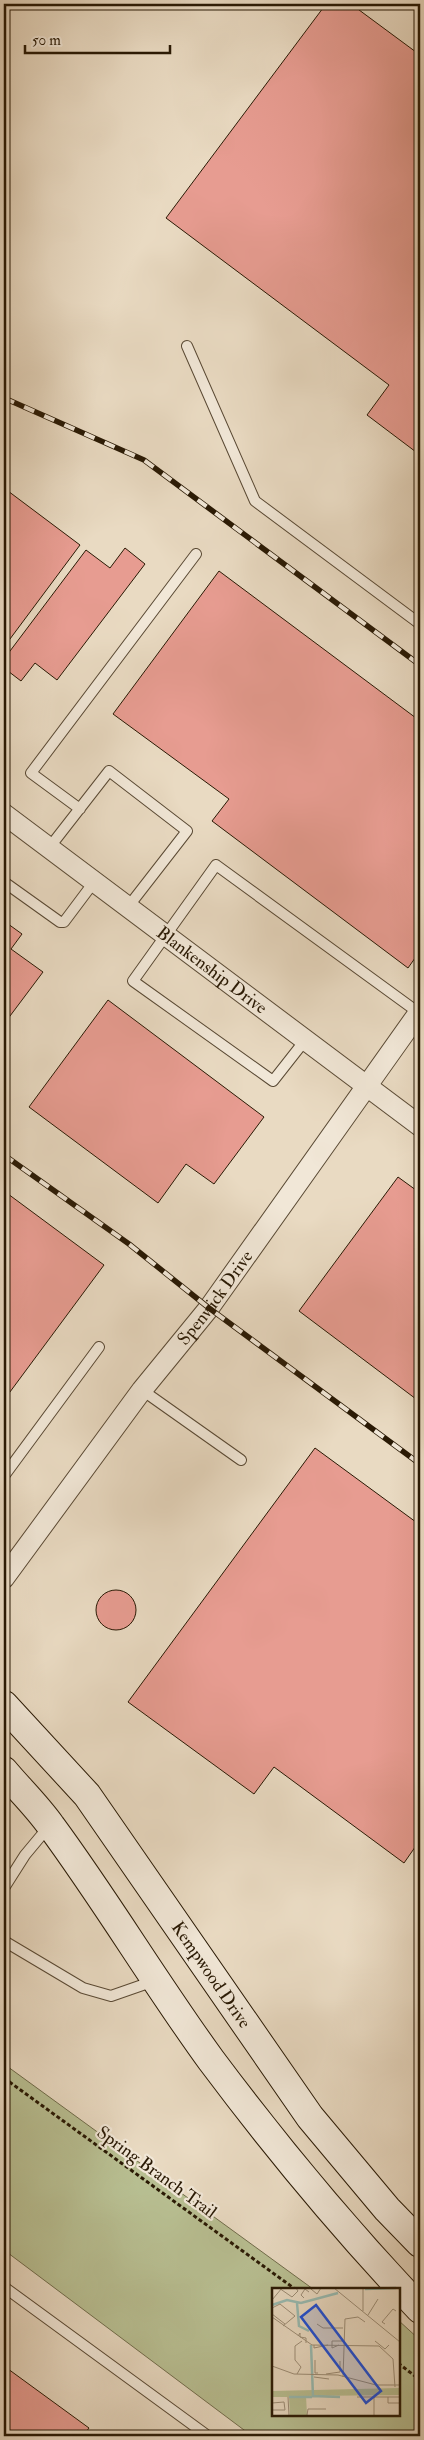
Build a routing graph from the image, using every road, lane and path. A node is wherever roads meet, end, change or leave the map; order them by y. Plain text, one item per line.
1 (187, 346) dead end
2 (196, 554) dead end
3 (420, 624) edge
4 (80, 809) junction
5 (4, 814) edge
6 (49, 848) junction
7 (4, 882) edge
8 (94, 882) junction
9 (128, 907) junction
10 (165, 935) junction
11 (420, 1012) edge
12 (306, 1039) junction
13 (367, 1087) junction
14 (420, 1126) edge
15 (99, 1347) dead end
16 (142, 1390) junction
17 (241, 1460) dead end
18 (4, 1476) edge
19 (4, 1578) edge
20 (4, 1705) edge
21 (4, 1771) edge
22 (50, 1824) junction
23 (4, 1888) edge
24 (4, 1941) edge
25 (156, 1981) junction
26 (4, 2078) edge
27 (420, 2244) edge
28 (4, 2287) edge
29 (294, 2288) edge
30 (420, 2309) edge
31 (399, 2364) edge
32 (420, 2380) edge
33 (208, 2436) edge

1 - 3 lane
2 - 4 lane
4 - 6 lane
4 - 9 lane
5 - 6 street, Blankenship Drive
6 - 8 street, Blankenship Drive
7 - 8 lane
8 - 9 street, Blankenship Drive
9 - 10 street, Blankenship Drive
10 - 11 lane
10 - 12 street, Blankenship Drive
10 - 12 lane
11 - 13 street, Spenwick Drive
12 - 13 street, Blankenship Drive
13 - 14 street, Blankenship Drive
13 - 16 street, Spenwick Drive
15 - 18 lane
16 - 17 lane
16 - 19 street, Spenwick Drive
20 - 27 main road, Kempwood Drive
21 - 22 main road
22 - 23 lane
22 - 25 main road
24 - 25 lane
25 - 30 main road
26 - 29 path, Spring Branch Trail
28 - 33 lane
31 - 32 path

